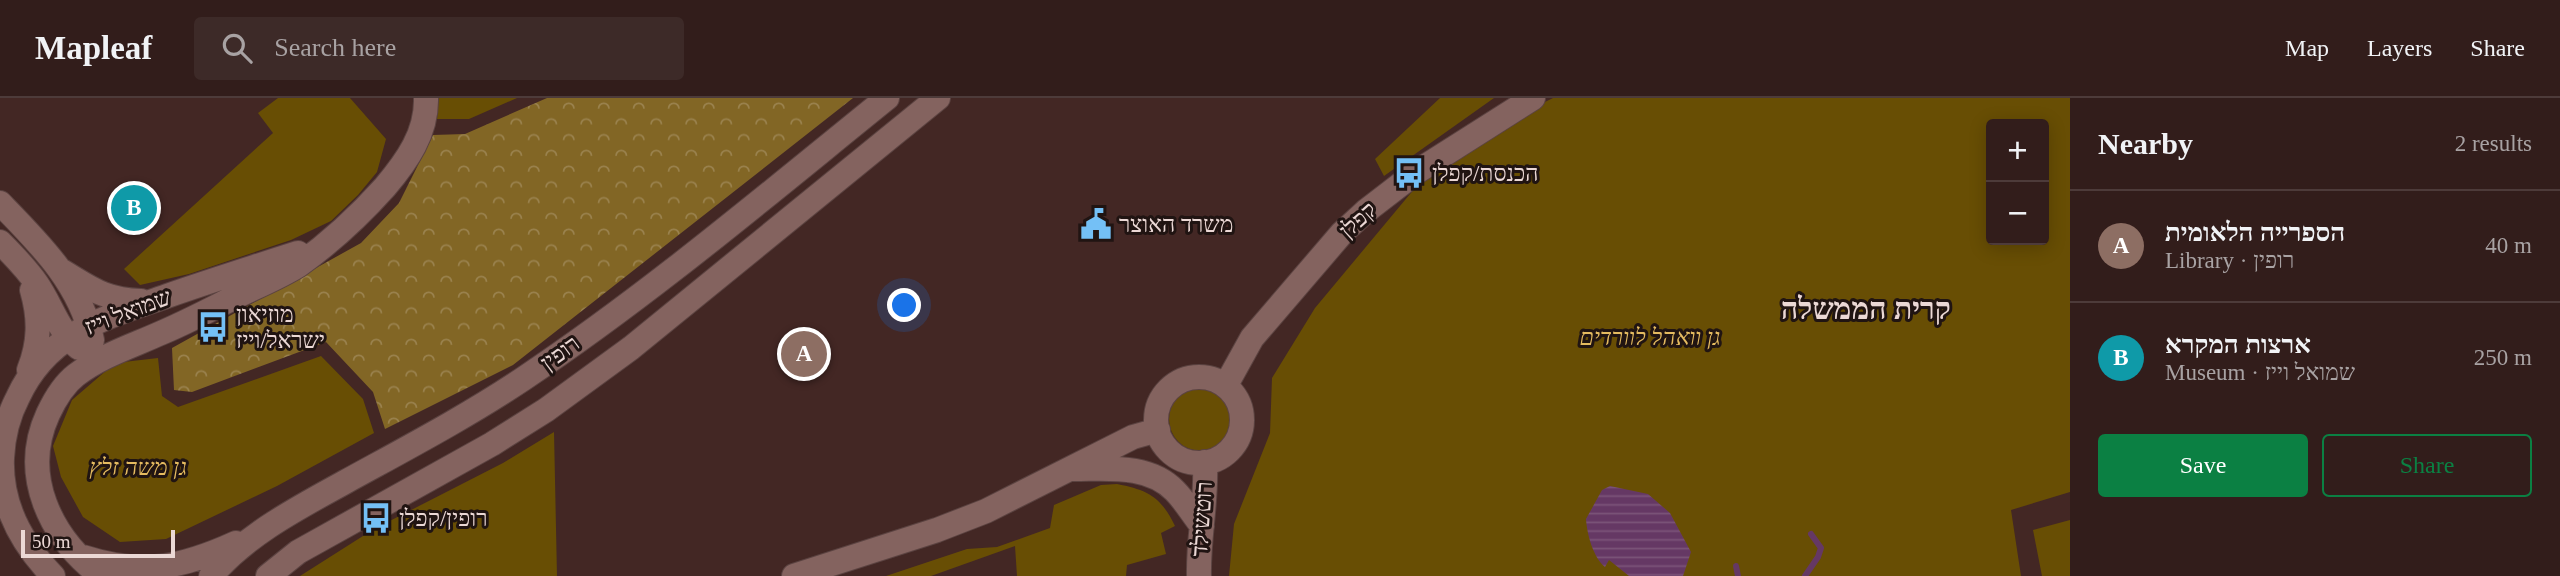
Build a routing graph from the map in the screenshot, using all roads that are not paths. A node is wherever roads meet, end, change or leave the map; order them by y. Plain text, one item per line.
1 (426, 98) edge
2 (887, 98) edge
3 (938, 98) edge
4 (1533, 98) edge
5 (0, 203) edge
6 (331, 239) junction
7 (0, 242) edge
8 (26, 269) junction
9 (61, 271) junction
10 (152, 302) junction
11 (89, 324) junction
12 (67, 338) junction
13 (97, 361) junction
14 (23, 385) junction
15 (1226, 385) junction
16 (1158, 430) junction
17 (1205, 462) junction
18 (1070, 469) junction
19 (6, 519) edge
20 (259, 533) junction
21 (1200, 537) junction
22 (78, 555) junction
23 (53, 576) edge
24 (101, 576) edge
25 (211, 576) edge
26 (268, 576) edge
27 (794, 576) edge
28 (1199, 576) edge

1 - 6 street, שמואל וייז
2 - 20 street, רופין
3 - 26 street, רופין
4 - 15 street, קפלן
5 - 9 street
6 - 10 street, שמואל וייז
6 - 13 street, שמואל וייז
7 - 8 street
8 - 12 street
8 - 14 street
9 - 10 street
9 - 11 street
10 - 11 street, שמואל וייז
11 - 12 street, שמואל וייז
11 - 13 street
12 - 13 street
12 - 14 street, שמואל וייז
13 - 22 street, שמואל וייז
14 - 19 street, שמואל וייז
15 - 16 street
15 - 17 street
16 - 17 street
16 - 18 street
17 - 21 street, רוטשילד
18 - 21 street
18 - 27 street
19 - 23 street, שמואל וייז
20 - 22 street
20 - 25 street, רופין
21 - 28 street, רוטשילד
22 - 24 street, שמואל וייז

